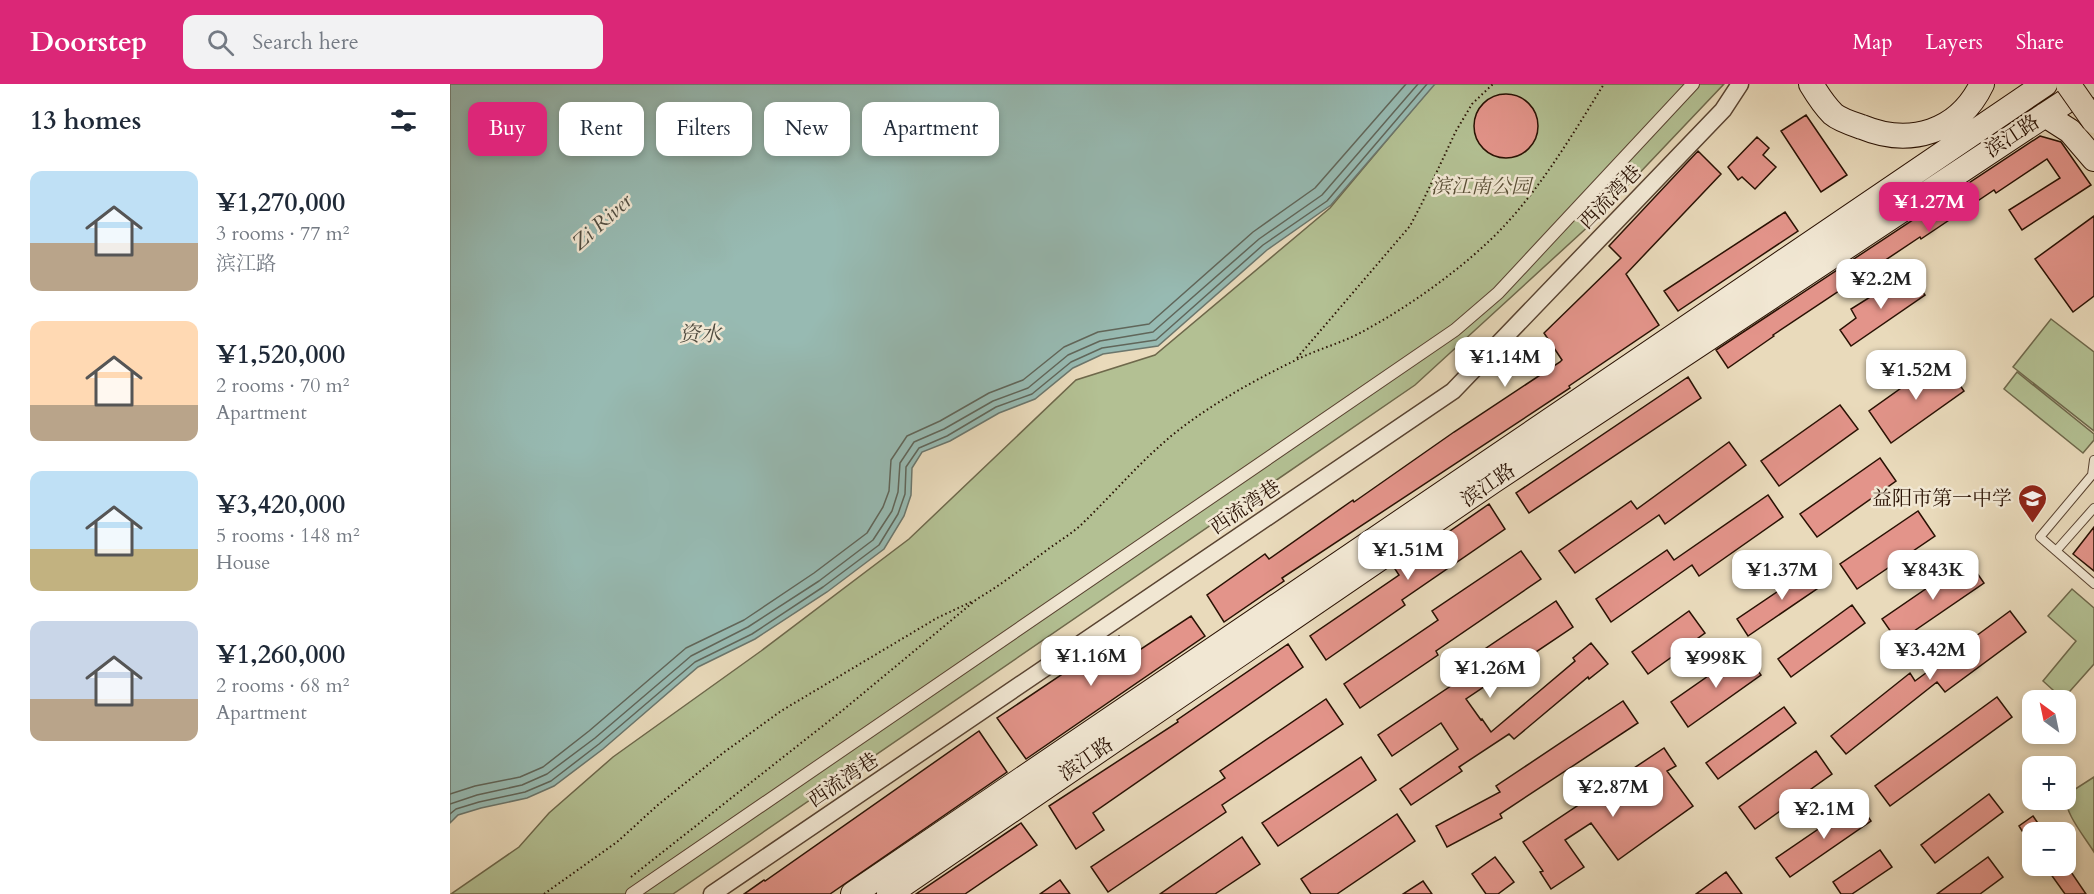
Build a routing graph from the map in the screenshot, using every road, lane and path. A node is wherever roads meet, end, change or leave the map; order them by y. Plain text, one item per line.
1 (1493, 84) edge
2 (1604, 84) edge
3 (1693, 84) edge
4 (1740, 84) edge
5 (1811, 84) edge
6 (1982, 84) edge
7 (2045, 84) edge
8 (2068, 84) edge
9 (2092, 84) edge
10 (2045, 115) junction
11 (2094, 121) edge
12 (2094, 159) edge
13 (1295, 360) junction
14 (2094, 460) edge
15 (2094, 508) edge
16 (2056, 551) junction
17 (2094, 584) edge
18 (976, 599) junction
19 (625, 882) dead end
20 (544, 894) edge
21 (632, 894) edge
22 (712, 894) edge
23 (853, 894) edge
24 (889, 894) edge

1 - 13 path
2 - 13 path
3 - 21 street
4 - 22 street, 西流湾巷
5 - 6 main road
7 - 23 main road, 滨江路
8 - 11 main road, bridge
9 - 10 main road, 滨江路
10 - 12 main road
10 - 24 main road, 滨江路
13 - 18 path
14 - 16 lane
15 - 16 lane
16 - 17 lane
18 - 19 path
18 - 20 path

